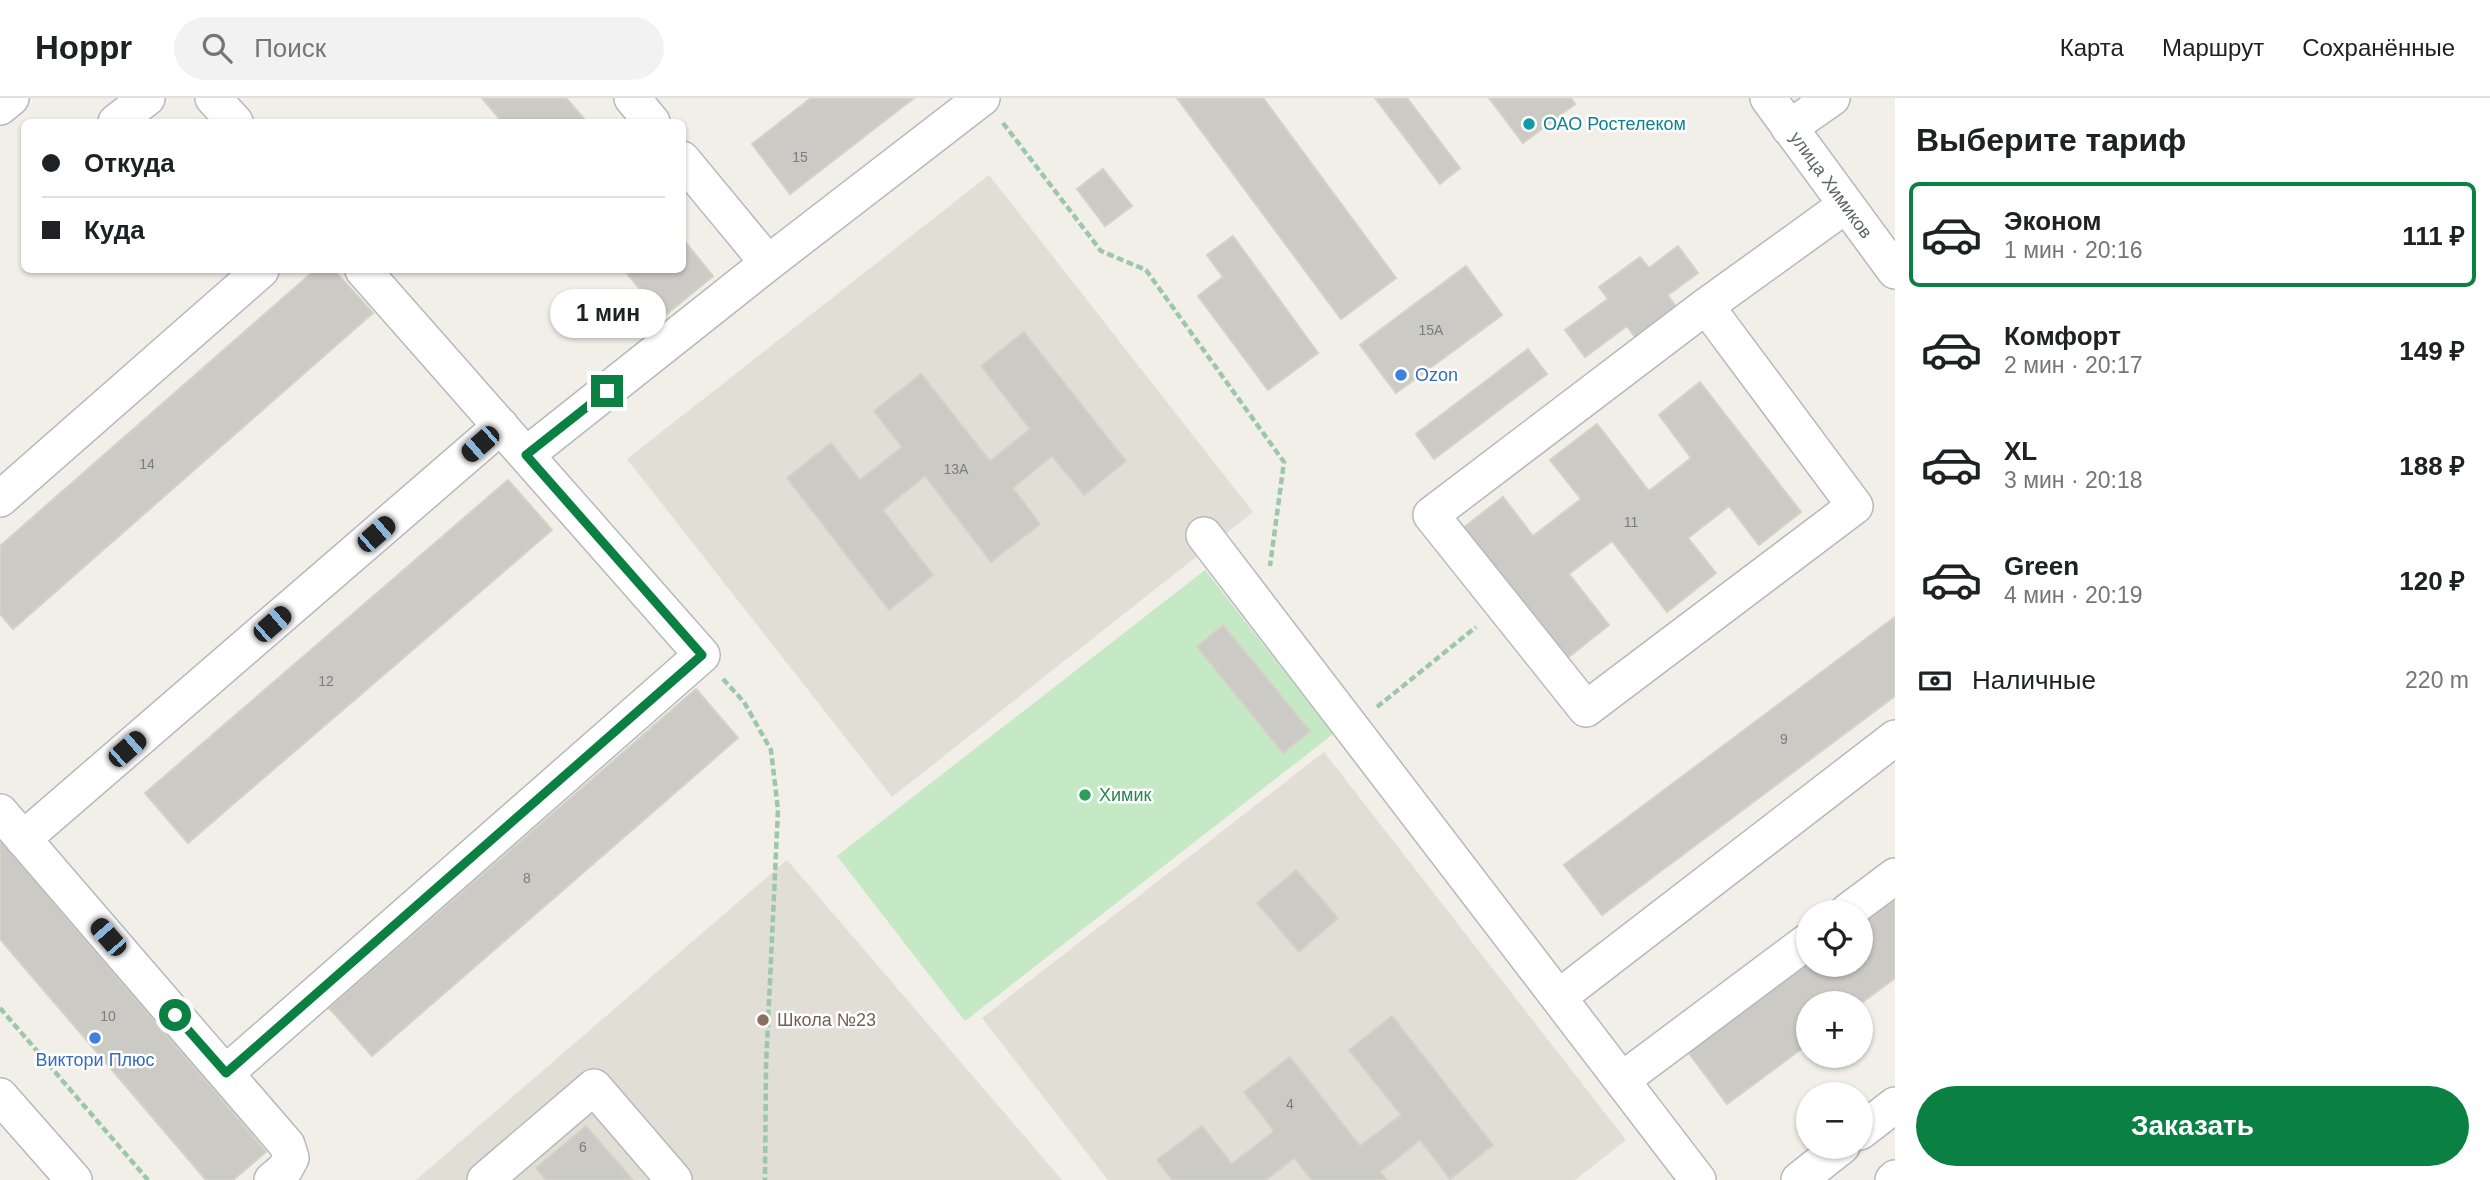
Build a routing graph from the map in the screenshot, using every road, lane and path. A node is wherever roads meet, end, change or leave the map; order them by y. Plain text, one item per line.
1 (11, 98) edge
2 (146, 98) edge
3 (213, 98) edge
4 (632, 98) edge
5 (1768, 98) edge
6 (1832, 98) edge
7 (0, 107) edge
8 (991, 109) edge
9 (120, 119) edge
10 (232, 119) edge
11 (650, 119) edge
12 (1790, 128) junction
13 (686, 164) edge
14 (1846, 205) junction
15 (768, 263) junction
16 (1895, 271) edge
17 (258, 273) edge
18 (366, 273) edge
19 (1706, 306) junction
20 (501, 426) junction
21 (526, 455) junction
22 (0, 499) edge
23 (1204, 535) dead end
24 (1503, 606) junction
25 (1263, 612) junction
26 (702, 655) junction
27 (1351, 727) junction
28 (1895, 738) edge
29 (0, 812) edge
30 (23, 839) junction
31 (1895, 876) edge
32 (1863, 900) edge
33 (1796, 950) edge
34 (1559, 997) junction
35 (0, 1008) edge
36 (226, 1073) junction
37 (1622, 1080) junction
38 (0, 1096) edge
39 (1895, 1105) edge
40 (1873, 1122) edge
41 (1826, 1159) edge
42 (74, 1180) edge
43 (148, 1180) edge
44 (272, 1180) edge
45 (485, 1180) edge
46 (674, 1180) edge
47 (765, 1180) edge
48 (1698, 1180) edge
49 (1799, 1180) edge

1 - 7 street
2 - 9 street
3 - 10 street
4 - 11 street
5 - 12 street, улица Химиков
6 - 12 street
8 - 15 street
8 - 25 path
12 - 14 street, улица Химиков
13 - 15 street
14 - 16 street, улица Химиков
14 - 19 street
15 - 21 street
17 - 22 street
18 - 20 street
19 - 24 street
19 - 24 street
20 - 21 street
20 - 30 street
21 - 26 street
23 - 25 street
24 - 27 path
25 - 27 street
26 - 36 street
26 - 47 path
27 - 34 street
28 - 34 street
29 - 30 street
30 - 36 street
31 - 32 street
33 - 37 street
34 - 37 street
35 - 43 path
36 - 44 street
37 - 48 street
38 - 42 street
39 - 40 street
41 - 49 street
45 - 46 street

